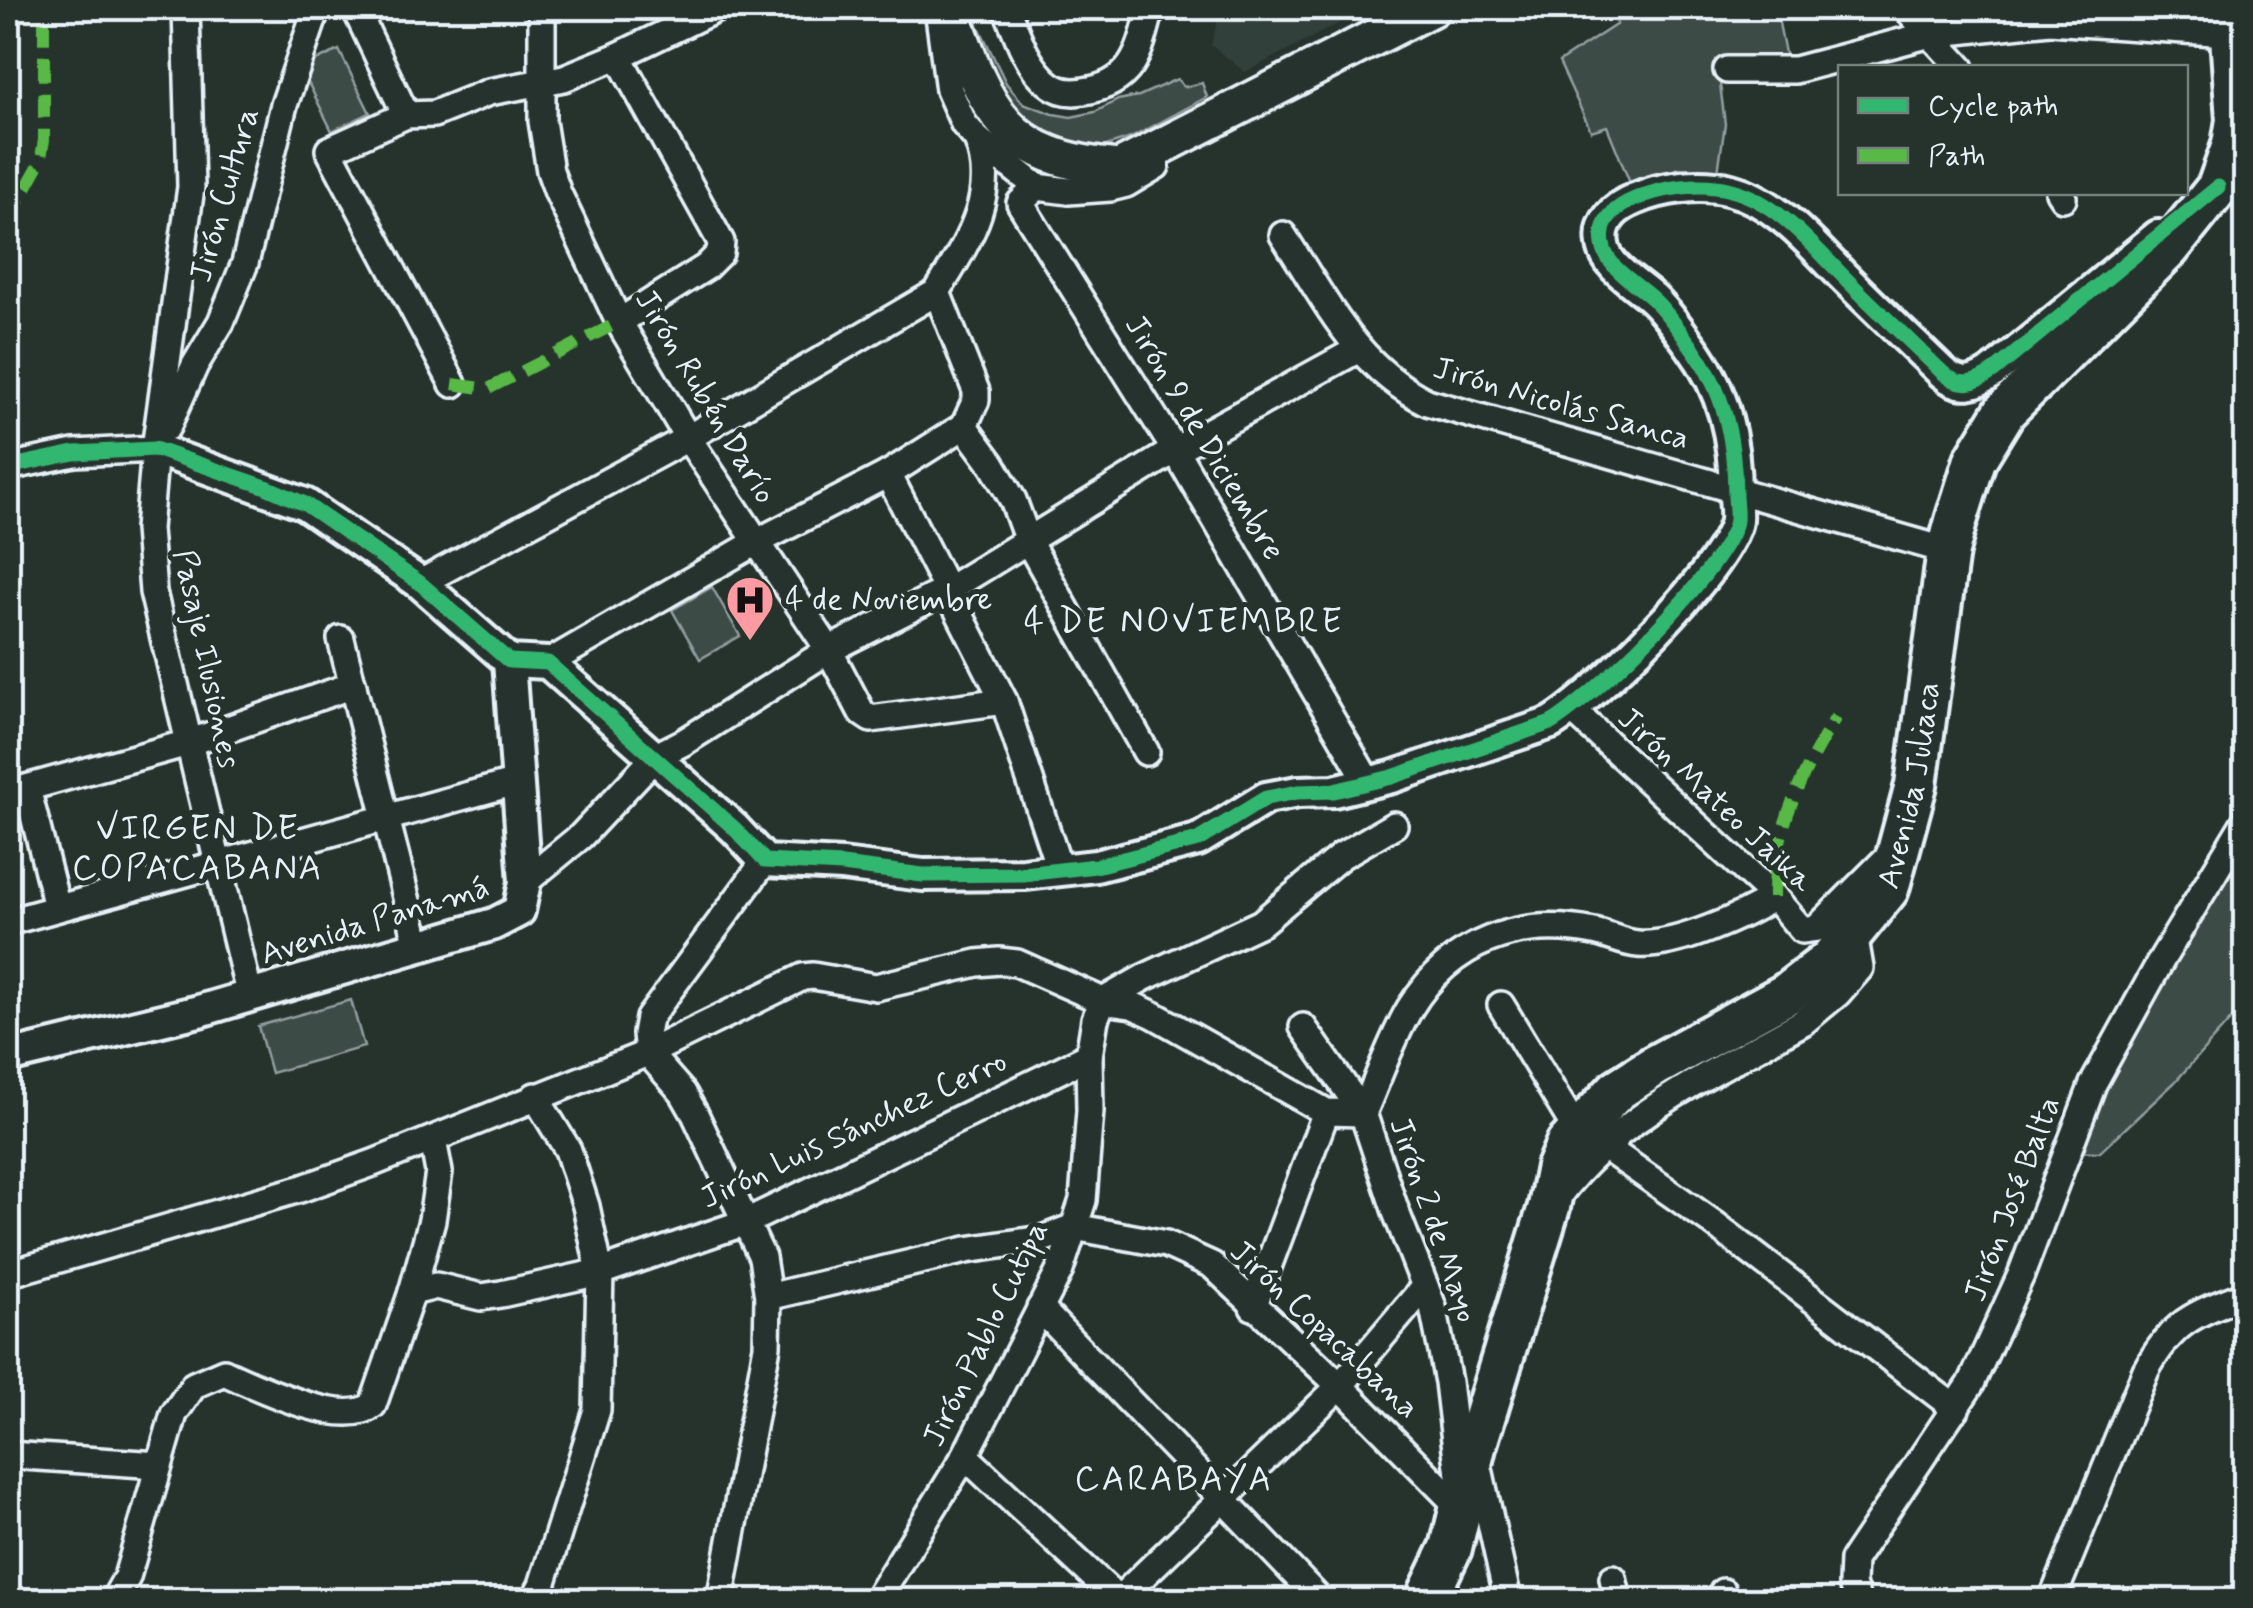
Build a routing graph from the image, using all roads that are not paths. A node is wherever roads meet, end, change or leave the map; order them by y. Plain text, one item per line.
1 (186, 8) edge
2 (317, 8) edge
3 (358, 8) edge
4 (542, 8) edge
5 (718, 8) edge
6 (938, 8) edge
7 (950, 8) edge
8 (1006, 8) edge
9 (1151, 8) edge
10 (1432, 8) edge
11 (1906, 8) edge
12 (2229, 20) edge
13 (1932, 34) junction
14 (618, 56) junction
15 (1958, 65) edge
16 (1727, 70) dead end
17 (543, 84) junction
18 (406, 114) junction
19 (976, 139) junction
20 (1033, 181) junction
21 (2218, 186) junction
22 (980, 219) junction
23 (1283, 235) dead end
24 (937, 292) junction
25 (619, 322) junction
26 (1357, 350) junction
27 (453, 384) dead end
28 (964, 426) junction
29 (688, 438) junction
30 (155, 449) junction
31 (1175, 450) junction
32 (8, 466) edge
33 (888, 474) junction
34 (1735, 489) junction
35 (755, 542) junction
36 (1028, 542) junction
37 (1948, 551) junction
38 (420, 583) junction
39 (949, 588) junction
40 (341, 639) dead end
41 (829, 650) junction
42 (509, 661) junction
43 (548, 663) junction
44 (353, 685) junction
45 (1004, 701) junction
46 (1572, 710) junction
47 (188, 743) junction
48 (1146, 752) dead end
49 (656, 756) junction
50 (516, 782) junction
51 (1368, 782) junction
52 (17, 791) edge
53 (386, 816) junction
54 (2246, 820) edge
55 (1394, 824) dead end
56 (1900, 845) junction
57 (219, 862) junction
58 (765, 862) junction
59 (1060, 871) junction
60 (525, 882) junction
61 (1774, 897) junction
62 (57, 907) junction
63 (8, 922) edge
64 (418, 945) junction
65 (250, 996) junction
66 (1103, 1001) junction
67 (1501, 1005) dead end
68 (1303, 1027) dead end
69 (648, 1053) junction
70 (1088, 1056) junction
71 (8, 1057) edge
72 (536, 1096) junction
73 (1326, 1112) junction
74 (1363, 1113) junction
75 (1590, 1138) junction
76 (433, 1140) junction
77 (746, 1222) junction
78 (1074, 1227) junction
79 (600, 1272) junction
80 (8, 1274) edge
81 (1425, 1286) junction
82 (412, 1292) junction
83 (2246, 1294) edge
84 (768, 1297) junction
85 (1253, 1306) junction
86 (1040, 1308) junction
87 (1340, 1386) junction
88 (1956, 1409) junction
89 (1475, 1447) junction
90 (8, 1455) edge
91 (965, 1456) junction
92 (159, 1465) junction
93 (1226, 1499) junction
94 (1462, 1510) junction
95 (114, 1600) edge
96 (534, 1600) edge
97 (720, 1600) edge
98 (876, 1600) edge
99 (1119, 1600) edge
100 (1320, 1600) edge
101 (1426, 1600) edge
102 (1508, 1600) edge
103 (1857, 1600) edge
104 (2052, 1600) edge

1 - 30 street, Pasaje Ilusiones
2 - 30 street, Jirón Cultura
3 - 18 street
4 - 17 street, Jirón Rubén Darío
5 - 14 street
6 - 19 street
7 - 20 main road
8 - 9 street
10 - 20 main road
11 - 13 street
12 - 13 street
12 - 21 highway, Avenida Juliaca
13 - 15 street
13 - 16 street
14 - 17 street
14 - 25 street
17 - 18 street
17 - 25 street, Jirón Rubén Darío
18 - 27 street
19 - 20 street, Jirón 9 de Diciembre
19 - 22 street
20 - 22 street
20 - 31 street, Jirón 9 de Diciembre
21 - 34 street
21 - 37 highway, Avenida Juliaca
22 - 24 street
23 - 26 street, Jirón Nicolás Sanca
24 - 28 street
24 - 29 street
25 - 29 street, Jirón Rubén Darío
26 - 31 street
26 - 34 street, Jirón Nicolás Sanca
28 - 33 street
28 - 36 street
29 - 35 street, Jirón Rubén Darío
29 - 38 street
30 - 32 street
30 - 38 street
30 - 47 street, Pasaje Ilusiones
31 - 36 street
31 - 51 street, Jirón 9 de Diciembre
33 - 35 street
33 - 39 street
34 - 37 street, Jirón Nicolás Sanca
34 - 46 street
35 - 41 street, Jirón Rubén Darío
35 - 43 street
36 - 39 street
36 - 48 street
37 - 56 highway, Avenida Juliaca
38 - 42 street
39 - 41 street
39 - 45 street
40 - 44 street
41 - 45 street, Jirón Rubén Darío
41 - 49 street
42 - 43 street
42 - 50 street, Avenida Panamá
43 - 49 street
44 - 47 street
44 - 53 street
45 - 59 street
46 - 51 street
46 - 61 street, Jirón Mateo Jaika
47 - 52 street
47 - 57 street, Pasaje Ilusiones
49 - 58 street
49 - 60 street
50 - 53 street
50 - 60 street, Avenida Panamá
51 - 59 street
52 - 62 street
53 - 57 street
53 - 64 street
54 - 88 street, Jirón José Balta
55 - 66 street
56 - 61 street, Jirón Mateo Jaika
56 - 75 highway, Avenida Juliaca
57 - 62 street
57 - 65 street, Pasaje Ilusiones
58 - 59 street
58 - 69 street
60 - 64 street, Avenida Panamá
61 - 74 street
62 - 63 street
64 - 65 street, Avenida Panamá
65 - 71 street, Avenida Panamá
66 - 69 street
66 - 70 street, Jirón Pablo Cutipa
66 - 73 street
67 - 75 street
68 - 74 street, Jirón 2 de Mayo
69 - 72 street
69 - 77 street
70 - 77 street, Jirón Luis Sánchez Cerro
70 - 78 street, Jirón Pablo Cutipa
72 - 76 street
72 - 79 street
73 - 74 street
73 - 85 street
74 - 81 street, Jirón 2 de Mayo
75 - 88 street
75 - 89 highway, Avenida Juliaca
76 - 80 street
76 - 82 street
77 - 79 street, Jirón Luis Sánchez Cerro
77 - 84 street
78 - 84 street, Jirón Copacabana
78 - 85 street, Jirón Copacabana
78 - 86 street, Jirón Pablo Cutipa
79 - 82 street, Jirón Luis Sánchez Cerro
79 - 96 street
81 - 87 street
81 - 94 street, Jirón 2 de Mayo
82 - 92 street
83 - 104 street
84 - 97 street
85 - 87 street, Jirón Copacabana
86 - 91 street, Jirón Pablo Cutipa
86 - 93 street
87 - 93 street
87 - 94 street, Jirón Copacabana
88 - 103 street, Jirón José Balta
89 - 94 highway, Avenida Juliaca
89 - 102 street
90 - 92 street
91 - 98 street, Jirón Pablo Cutipa
91 - 99 street
92 - 95 street
93 - 99 street
93 - 100 street
94 - 101 highway, Avenida Juliaca

